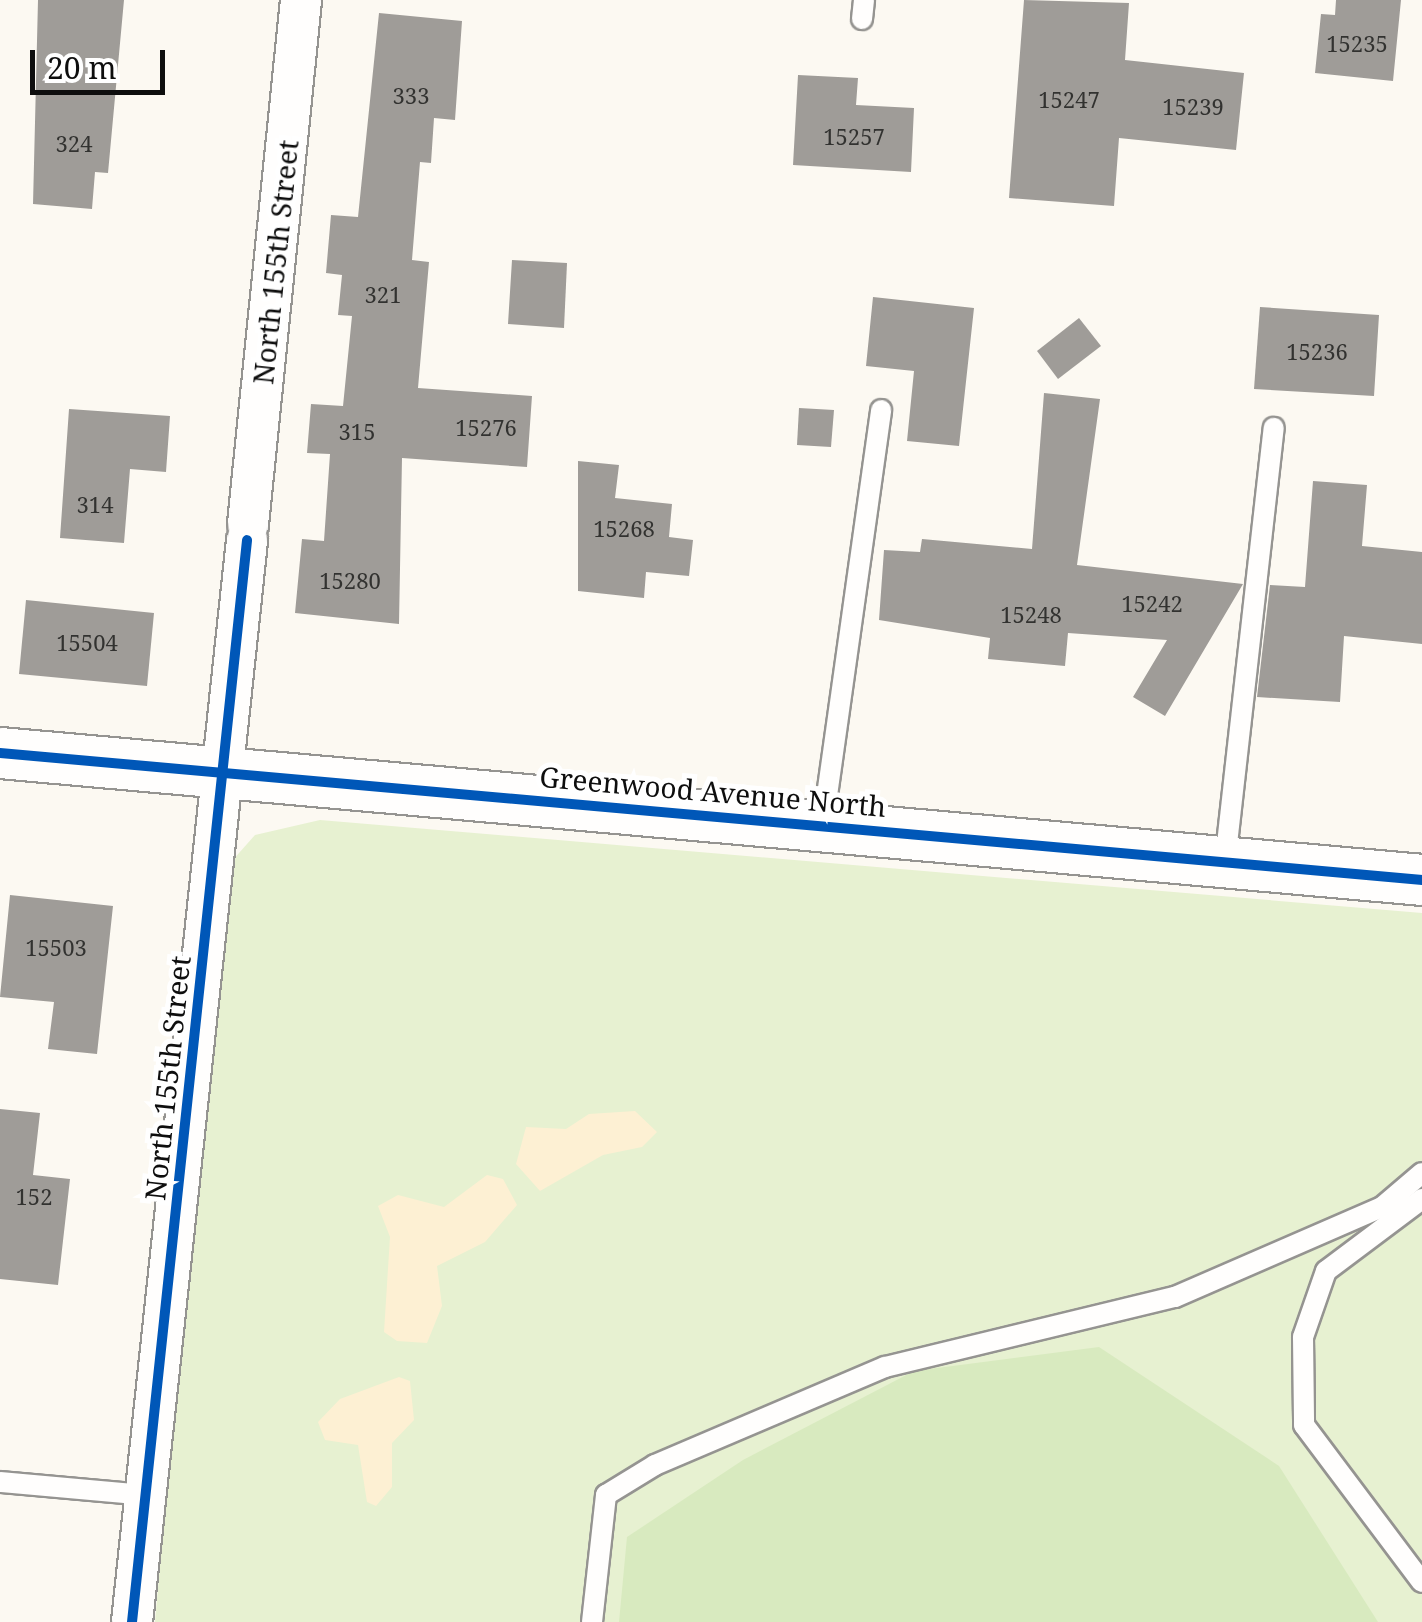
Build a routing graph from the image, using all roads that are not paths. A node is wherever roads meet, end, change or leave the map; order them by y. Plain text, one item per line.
1 (301, 0) edge
2 (881, 410) dead end
3 (1274, 428) dead end
4 (0, 752) edge
5 (223, 769) junction
6 (823, 824) junction
7 (1225, 862) junction
8 (1422, 880) edge
9 (1422, 1173) edge
10 (1422, 1199) edge
11 (0, 1482) edge
12 (146, 1496) junction
13 (1422, 1582) edge
14 (132, 1622) edge
15 (592, 1622) edge

1 - 5 street, North 155th Street
2 - 6 lane
3 - 7 lane
4 - 5 street, Greenwood Avenue North
5 - 6 street, Greenwood Avenue North
5 - 12 street, North 155th Street
6 - 7 street, Greenwood Avenue North
7 - 8 street, Greenwood Avenue North
9 - 15 lane
10 - 13 lane
11 - 12 lane
12 - 14 street, North 155th Street

